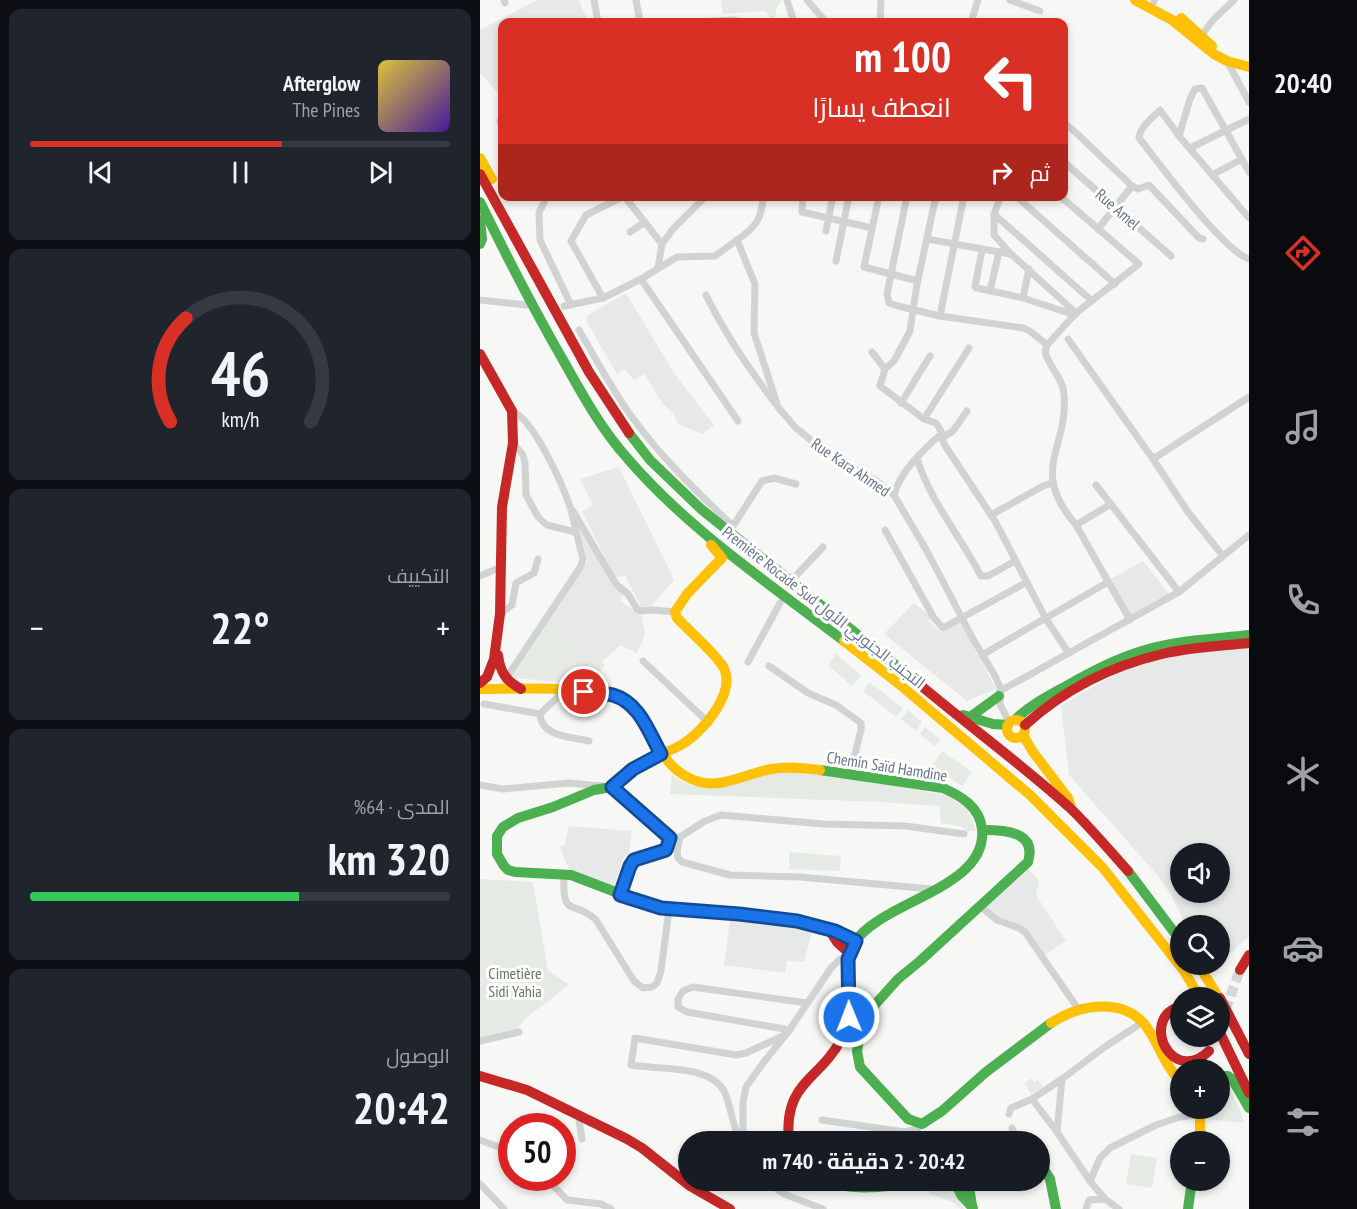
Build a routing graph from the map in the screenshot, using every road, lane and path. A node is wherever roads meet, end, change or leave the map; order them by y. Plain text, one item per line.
1 (594, 0) edge
2 (636, 0) edge
3 (787, 0) edge
4 (807, 0) edge
5 (881, 0) edge
6 (978, 0) edge
7 (1010, 0) edge
8 (1135, 0) edge
9 (1234, 0) edge
10 (1152, 1) edge
11 (1040, 11) dead end
12 (597, 18) edge
13 (639, 18) edge
14 (793, 18) edge
15 (822, 18) edge
16 (880, 18) edge
17 (972, 18) edge
18 (1201, 36) junction
19 (1227, 61) junction
20 (1249, 67) edge
21 (1249, 102) edge
22 (1249, 119) edge
23 (1068, 126) edge
24 (1225, 130) junction
25 (1179, 136) junction
26 (1190, 148) junction
27 (480, 158) edge
28 (1242, 159) junction
29 (1068, 165) edge
30 (1249, 172) edge
31 (480, 174) edge
32 (1212, 175) junction
33 (1132, 186) junction
34 (498, 190) edge
35 (504, 201) edge
36 (545, 201) edge
37 (613, 201) edge
38 (628, 201) edge
39 (701, 201) edge
40 (763, 201) edge
41 (803, 201) edge
42 (831, 201) edge
43 (848, 201) edge
44 (878, 201) edge
45 (906, 201) edge
46 (935, 201) edge
47 (963, 201) edge
48 (999, 201) edge
49 (1022, 201) edge
50 (1066, 201) edge
51 (480, 202) edge
52 (1116, 207) junction
53 (994, 214) junction
54 (828, 218) junction
55 (1249, 218) edge
56 (480, 220) edge
57 (844, 221) junction
58 (645, 222) junction
59 (872, 228) junction
60 (1098, 229) junction
61 (826, 231) dead end
62 (630, 232) dead end
63 (927, 239) junction
64 (1203, 239) dead end
65 (737, 240) junction
66 (480, 244) edge
67 (662, 244) junction
68 (956, 244) junction
69 (982, 250) junction
70 (999, 252) junction
71 (1011, 254) junction
72 (1171, 256) dead end
73 (1249, 259) edge
74 (836, 261) dead end
75 (658, 268) junction
76 (1029, 268) junction
77 (891, 274) junction
78 (640, 279) junction
79 (918, 281) junction
80 (1115, 284) junction
81 (990, 291) junction
82 (706, 295) dead end
83 (603, 298) junction
84 (1023, 298) junction
85 (480, 300) edge
86 (549, 300) junction
87 (1092, 301) junction
88 (526, 305) dead end
89 (913, 310) junction
90 (1076, 314) junction
91 (940, 316) junction
92 (579, 330) dead end
93 (1068, 339) dead end
94 (1047, 345) junction
95 (969, 348) dead end
96 (872, 352) dead end
97 (480, 354) edge
98 (930, 356) dead end
99 (885, 369) junction
100 (1249, 398) edge
101 (901, 403) junction
102 (624, 406) junction
103 (611, 407) junction
104 (778, 407) junction
105 (512, 411) junction
106 (967, 411) dead end
107 (924, 419) junction
108 (738, 421) dead end
109 (942, 438) junction
110 (513, 443) junction
111 (917, 459) junction
112 (1153, 459) junction
113 (1052, 483) junction
114 (796, 484) dead end
115 (1096, 485) dead end
116 (894, 495) junction
117 (569, 504) junction
118 (1111, 504) junction
119 (673, 505) junction
120 (991, 515) junction
121 (1076, 525) junction
122 (733, 526) junction
123 (885, 530) dead end
124 (575, 532) junction
125 (1249, 535) edge
126 (823, 547) dead end
127 (1222, 556) junction
128 (538, 559) dead end
129 (1015, 561) junction
130 (501, 567) junction
131 (480, 576) edge
132 (790, 580) junction
133 (1027, 582) junction
134 (1108, 582) junction
135 (1179, 592) junction
136 (783, 600) junction
137 (675, 612) junction
138 (500, 614) junction
139 (962, 618) junction
140 (1046, 619) junction
141 (1130, 620) junction
142 (1249, 635) edge
143 (1249, 643) edge
144 (1068, 652) junction
145 (982, 655) junction
146 (643, 661) dead end
147 (748, 662) dead end
148 (769, 666) dead end
149 (499, 673) junction
150 (480, 683) edge
151 (480, 688) edge
152 (495, 689) junction
153 (522, 690) junction
154 (565, 690) junction
155 (1000, 693) junction
156 (484, 704) dead end
157 (953, 713) junction
158 (540, 714) junction
159 (970, 717) junction
160 (709, 723) junction
161 (1016, 724) junction
162 (590, 741) dead end
163 (661, 754) junction
164 (853, 761) junction
165 (894, 767) dead end
166 (850, 774) junction
167 (480, 784) edge
168 (612, 787) junction
169 (1071, 809) junction
170 (984, 830) junction
171 (964, 834) dead end
172 (564, 874) junction
173 (937, 889) junction
174 (620, 895) junction
175 (980, 906) junction
176 (669, 909) junction
177 (1170, 926) edge
178 (830, 931) junction
179 (856, 941) junction
180 (849, 955) junction
181 (1249, 955) edge
182 (1240, 970) tunnel mouth
183 (1193, 987) edge
184 (807, 1003) junction
185 (1079, 1011) junction
186 (1170, 1011) edge
187 (1230, 1019) edge
188 (1143, 1022) junction
189 (519, 1032) dead end
190 (788, 1032) junction
191 (480, 1041) edge
192 (1227, 1047) edge
193 (1249, 1054) edge
194 (1178, 1059) edge
195 (1199, 1059) edge
196 (1206, 1059) edge
197 (1170, 1069) edge
198 (480, 1076) edge
199 (1230, 1078) edge
200 (1062, 1079) junction
201 (480, 1082) edge
202 (1249, 1093) edge
203 (1032, 1100) junction
204 (1249, 1108) edge
205 (1010, 1114) dead end
206 (1174, 1119) edge
207 (822, 1120) dead end
208 (579, 1121) junction
209 (922, 1124) junction
210 (1012, 1128) dead end
211 (737, 1131) edge
212 (742, 1131) edge
213 (789, 1131) edge
214 (1013, 1131) edge
215 (1057, 1132) junction
216 (582, 1138) dead end
217 (480, 1140) edge
218 (498, 1148) edge
219 (1050, 1179) edge
220 (1090, 1181) junction
221 (480, 1184) edge
222 (558, 1191) edge
223 (780, 1191) edge
224 (958, 1191) edge
225 (970, 1191) edge
226 (1190, 1191) edge
227 (1105, 1199) junction
228 (973, 1208) edge
229 (504, 1209) edge
230 (611, 1209) edge
231 (718, 1209) edge
232 (730, 1209) edge
233 (823, 1209) edge
234 (1056, 1209) edge
235 (1086, 1209) edge
236 (1119, 1209) edge
237 (1188, 1209) edge

1 - 12 street
2 - 13 street
3 - 14 street
4 - 15 street
5 - 16 street
6 - 17 street
7 - 11 street
8 - 19 main road
9 - 18 street
10 - 18 main road
18 - 19 main road
19 - 20 main road
19 - 21 street
22 - 24 street
23 - 33 street
24 - 25 street
24 - 26 street
24 - 28 street
25 - 26 street
25 - 73 street
26 - 32 street
27 - 34 main road
28 - 30 street
28 - 32 street
29 - 52 street, Rue Amel
31 - 86 main road, Première Rocade Sud التجنب الجنوبي الأول
32 - 55 street
33 - 52 street
33 - 64 street
35 - 86 main road
36 - 83 street
37 - 83 street
38 - 58 street
39 - 67 street
40 - 65 street
41 - 54 street
42 - 54 street
43 - 57 street
44 - 59 street
45 - 77 street
46 - 63 street
47 - 68 street
48 - 53 street
49 - 80 street
50 - 60 street
51 - 119 main road, Première Rocade Sud التجنب الجنوبي الأول
52 - 60 street
52 - 72 street, Rue Amel
53 - 71 street
53 - 87 street
54 - 57 street
54 - 61 street
56 - 66 main road
57 - 59 street
57 - 74 street
58 - 62 street
58 - 67 street
59 - 77 street
60 - 80 street
63 - 68 street
63 - 79 street
65 - 75 street
65 - 104 street, Rue Kara Ahmed
67 - 75 street
68 - 69 street
68 - 91 street
69 - 70 street
69 - 81 street
70 - 71 street
70 - 81 street
71 - 76 street
75 - 78 street
76 - 84 street
76 - 90 street
77 - 79 street
77 - 89 street
78 - 83 street
78 - 108 street
79 - 89 street
80 - 87 street
81 - 84 street
82 - 104 street
84 - 90 street
85 - 88 street
86 - 103 main road, Première Rocade Sud التجنب الجنوبي الأول
87 - 90 street
89 - 91 street
89 - 99 street
90 - 94 street
91 - 94 street
92 - 102 street
93 - 112 street
94 - 113 street
95 - 107 street
96 - 99 street
97 - 105 main road
98 - 101 street
99 - 101 street
100 - 112 street
101 - 107 street
102 - 103 main road
102 - 122 street
103 - 132 main road, Première Rocade Sud التجنب الجنوبي الأول
104 - 116 street, Rue Kara Ahmed
105 - 110 main road
105 - 117 street
106 - 109 street
107 - 109 street
109 - 111 street
109 - 120 street
110 - 124 street
110 - 130 main road
111 - 116 street
111 - 129 street
112 - 127 street
113 - 120 street
113 - 121 street
114 - 122 street
115 - 118 street
116 - 139 street, Rue Kara Ahmed
117 - 124 street
117 - 137 street
118 - 121 street
118 - 135 street
119 - 136 main road, Première Rocade Sud التجنب الجنوبي الأول
119 - 137 main road
120 - 129 street
121 - 134 street
122 - 132 main road
123 - 139 street
124 - 149 street
125 - 127 street
126 - 132 street
127 - 135 street
128 - 138 street
129 - 133 street
130 - 131 street
130 - 138 main road
132 - 157 main road, Première Rocade Sud التجنب الجنوبي الأول
133 - 139 street
133 - 140 street
134 - 140 street
134 - 141 street
135 - 141 street
136 - 147 street
136 - 183 main road, Première Rocade Sud التجنب الجنوبي الأول
137 - 160 main road
138 - 149 main road
139 - 145 street, Rue Kara Ahmed
140 - 144 street
140 - 145 street
141 - 144 street
142 - 161 main road
143 - 161 main road
144 - 155 street
145 - 155 street, Rue Kara Ahmed
146 - 160 street
148 - 164 street
149 - 150 main road
149 - 152 main road
149 - 153 main road
151 - 152 main road, Chemin Saïd Hamdine
152 - 153 main road, Chemin Saïd Hamdine
153 - 154 main road, Chemin Saïd Hamdine
154 - 158 street
154 - 163 main road, Chemin Saïd Hamdine
155 - 159 main road
155 - 161 street, Rue Kara Ahmed
156 - 158 street
157 - 159 main road
157 - 169 main road, Première Rocade Sud التجنب الجنوبي الأول
158 - 162 street
159 - 161 main road
160 - 163 main road
161 - 169 main road
163 - 166 main road, Chemin Saïd Hamdine
163 - 168 main road
164 - 165 street
164 - 166 street
166 - 170 main road, Chemin Saïd Hamdine
167 - 168 street
168 - 172 main road
168 - 174 street
169 - 177 main road, Première Rocade Sud التجنب الجنوبي الأول
170 - 173 main road
170 - 175 main road
171 - 173 street
172 - 174 main road
172 - 176 street
173 - 179 main road
174 - 176 main road
175 - 185 street
175 - 209 main road
176 - 178 main road
178 - 179 main road
178 - 180 main road
179 - 180 main road
180 - 184 street
180 - 213 main road
181 - 182 main road
184 - 190 street
184 - 190 street
185 - 188 main road
185 - 209 main road
186 - 194 main road
187 - 193 main road
188 - 197 main road
188 - 200 street
189 - 191 street
190 - 211 street
190 - 212 street
192 - 202 main road
195 - 196 main road
198 - 232 main road
199 - 204 main road
200 - 203 street
200 - 215 street
201 - 208 main road
203 - 205 street
203 - 215 street
206 - 220 street
207 - 209 street
208 - 216 street
208 - 231 main road
210 - 214 street
215 - 220 street
217 - 218 street
219 - 234 main road
220 - 227 street
221 - 229 street
222 - 230 street
223 - 233 street
224 - 228 main road
225 - 228 main road
226 - 237 main road
227 - 235 street
227 - 236 street

